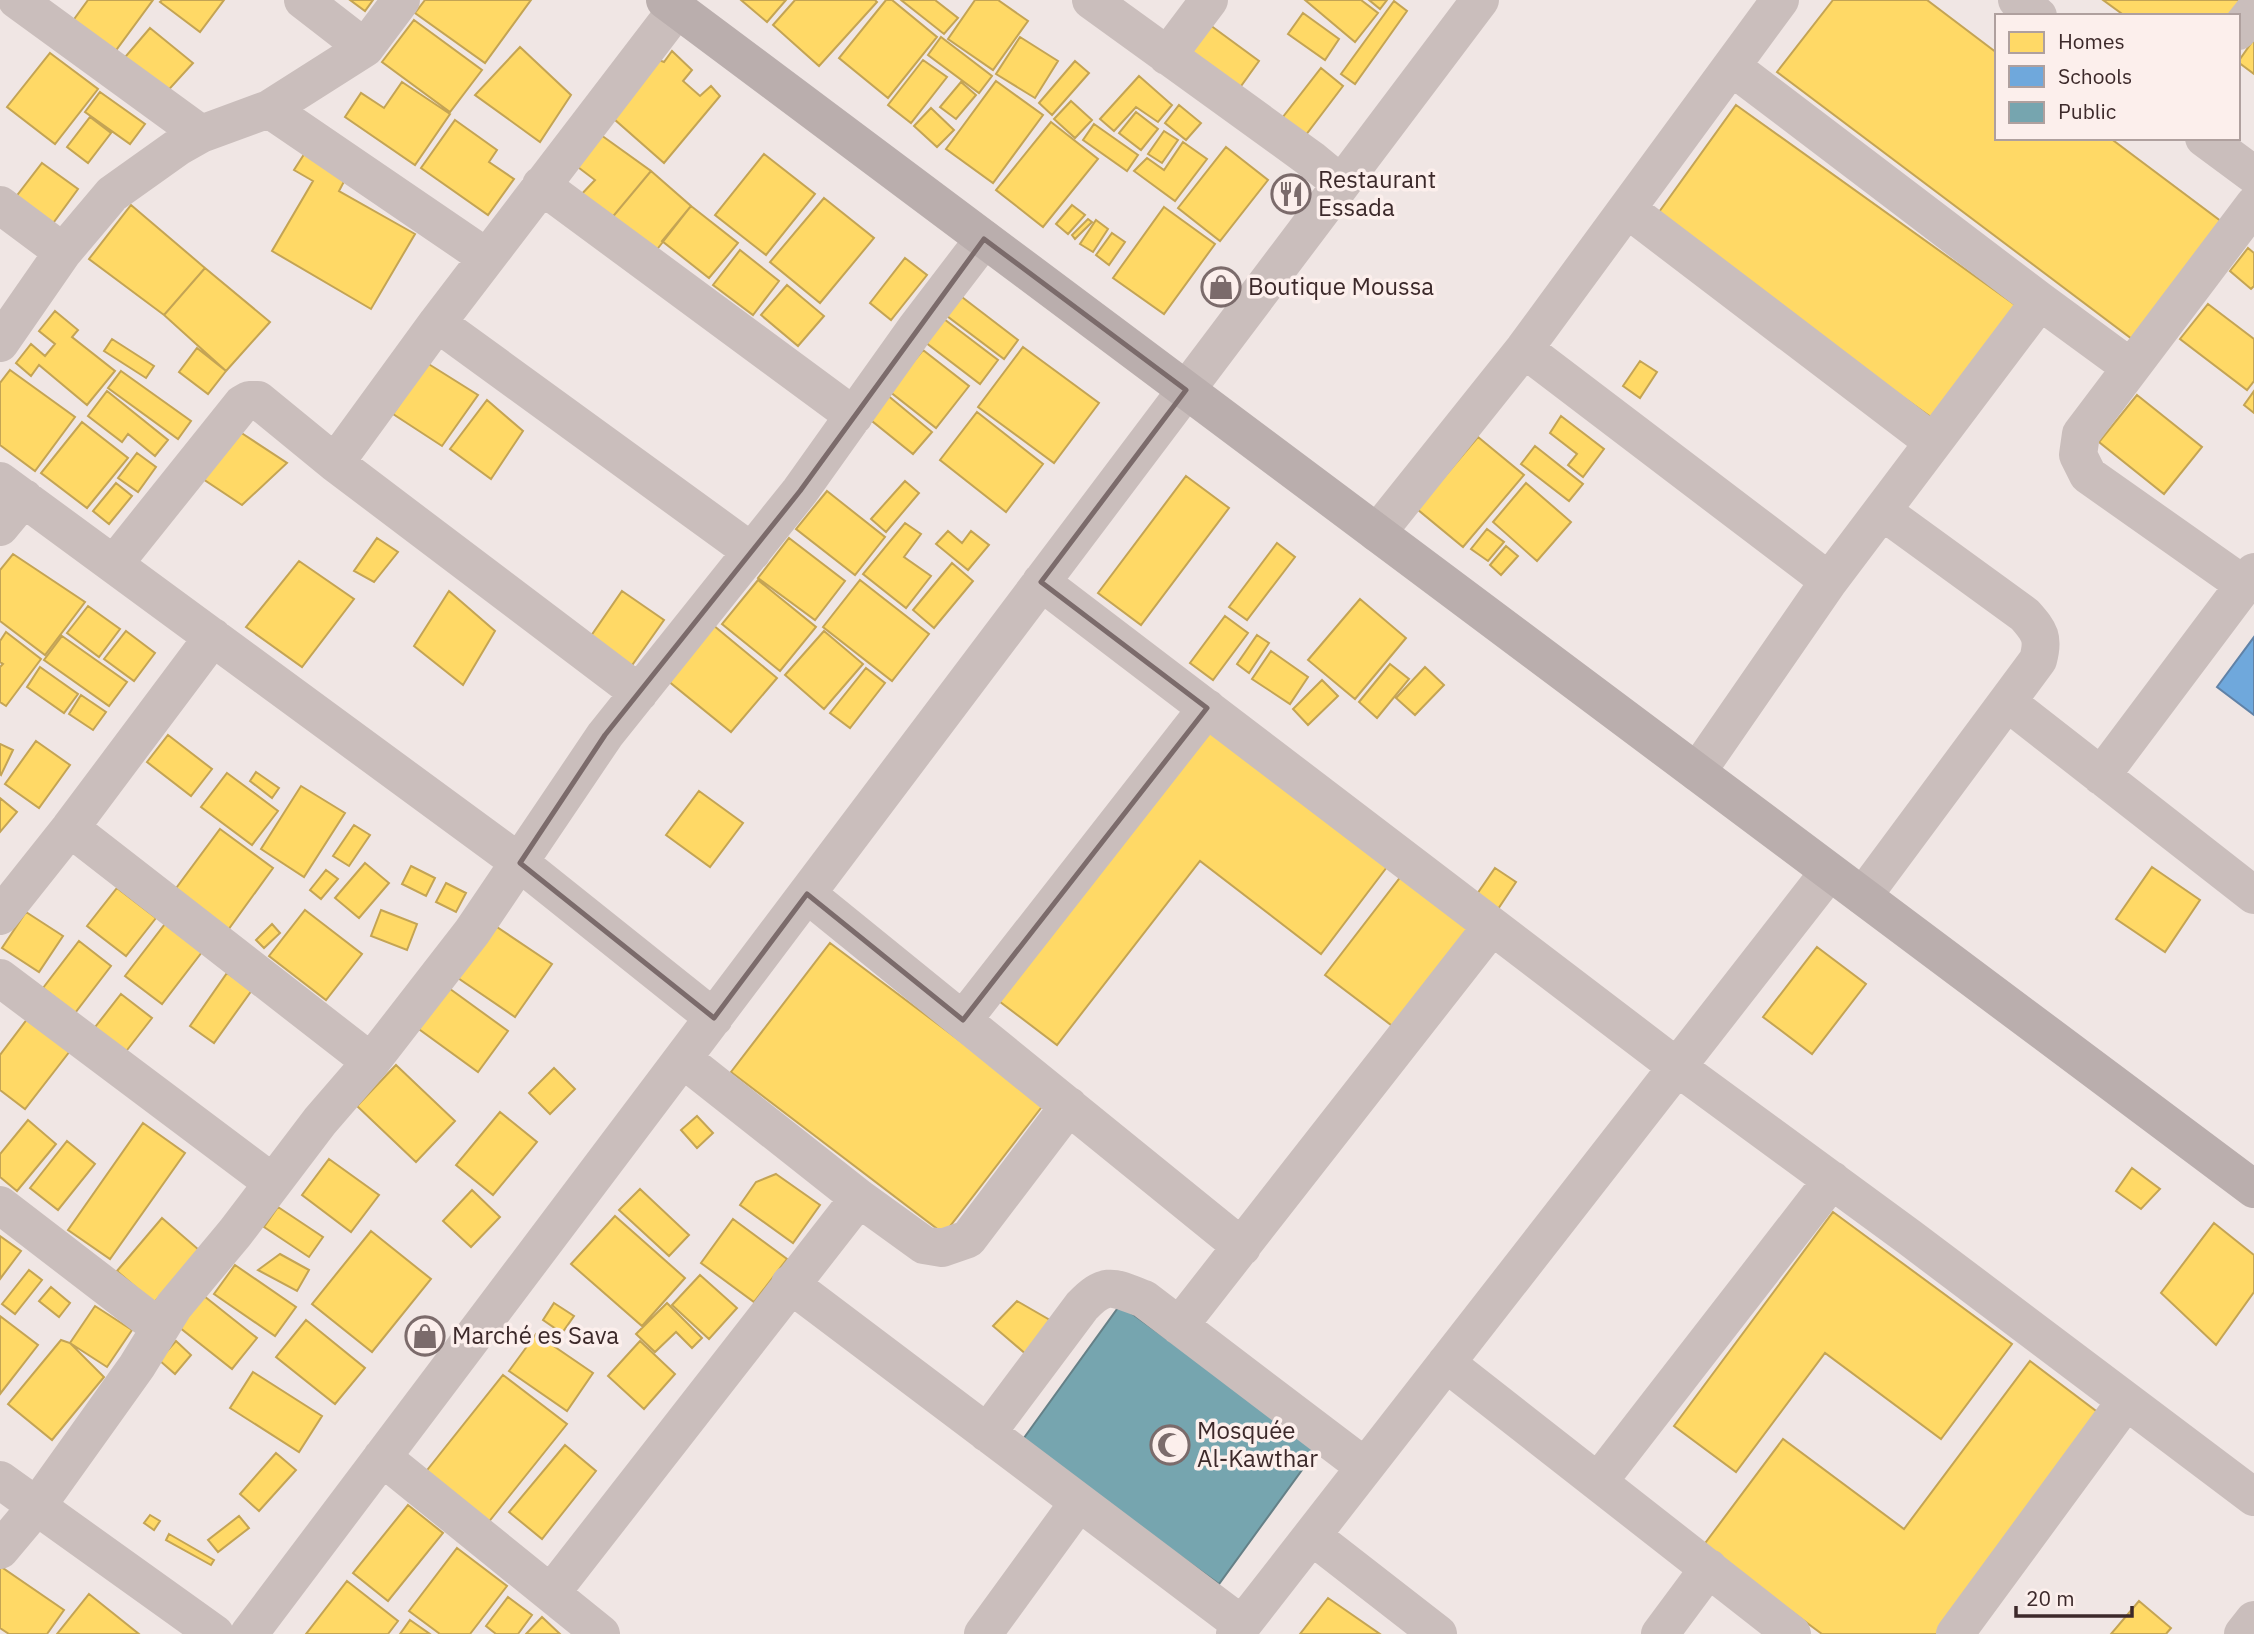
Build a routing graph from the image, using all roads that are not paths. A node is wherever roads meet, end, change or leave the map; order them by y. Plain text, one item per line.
1 (17, 0) edge
2 (303, 0) edge
3 (401, 0) edge
4 (1091, 0) edge
5 (1209, 0) edge
6 (1480, 0) edge
7 (1780, 0) edge
8 (2017, 0) edge
9 (671, 4) edge
10 (2254, 11) edge
11 (2035, 14) edge
12 (2240, 29) edge
13 (365, 48) junction
14 (1167, 56) junction
15 (1732, 66) junction
16 (269, 109) junction
17 (201, 134) junction
18 (2207, 140) edge
19 (2254, 175) edge
20 (1341, 184) junction
21 (541, 186) junction
22 (0, 205) edge
23 (2254, 205) edge
24 (1627, 209) junction
25 (984, 239) junction
26 (63, 252) junction
27 (486, 257) junction
28 (2040, 301) junction
29 (437, 323) junction
30 (0, 343) edge
31 (1524, 349) junction
32 (2130, 367) junction
33 (1186, 390) junction
34 (853, 416) junction
35 (1933, 442) junction
36 (335, 463) junction
37 (12, 490) edge
38 (1882, 511) junction
39 (0, 527) edge
40 (1377, 533) junction
41 (752, 552) junction
42 (114, 564) junction
43 (2249, 578) edge
44 (1829, 581) junction
45 (1041, 582) junction
46 (213, 637) junction
47 (639, 693) junction
48 (2007, 702) junction
49 (1207, 708) junction
50 (1697, 772) junction
51 (2101, 776) junction
52 (70, 828) junction
53 (520, 863) junction
54 (1829, 872) junction
55 (807, 894) junction
56 (2254, 895) edge
57 (1863, 896) junction
58 (0, 916) edge
59 (1492, 926) junction
60 (0, 978) edge
61 (714, 1018) junction
62 (963, 1020) junction
63 (683, 1059) junction
64 (371, 1062) junction
65 (1677, 1067) junction
66 (1069, 1106) junction
67 (1832, 1180) junction
68 (274, 1183) junction
69 (2254, 1189) edge
70 (859, 1198) junction
71 (0, 1206) edge
72 (1242, 1247) junction
73 (790, 1284) junction
74 (1180, 1326) junction
75 (160, 1328) junction
76 (1446, 1363) junction
77 (2126, 1401) junction
78 (987, 1433) junction
79 (382, 1457) junction
80 (1365, 1467) junction
81 (0, 1480) edge
82 (1598, 1482) junction
83 (2254, 1497) edge
84 (1079, 1502) junction
85 (37, 1506) junction
86 (1312, 1536) junction
87 (0, 1550) edge
88 (1709, 1568) junction
89 (551, 1593) junction
90 (2254, 1620) edge
91 (1239, 1630) edge
92 (215, 1634) edge
93 (250, 1634) edge
94 (601, 1634) edge
95 (983, 1634) edge
96 (1438, 1634) edge
97 (1660, 1634) edge
98 (1792, 1634) edge
99 (1955, 1634) edge
100 (2243, 1634) edge

1 - 17 street
2 - 13 street
3 - 13 street
4 - 14 street
5 - 14 street
6 - 20 street
7 - 15 street
8 - 11 street
9 - 21 street
9 - 25 street
10 - 12 street
13 - 16 street
14 - 20 street
15 - 24 street
15 - 28 street
16 - 17 street
16 - 27 street
17 - 26 street
18 - 19 street
20 - 33 street
21 - 27 street
21 - 34 street
22 - 26 street
23 - 32 street
24 - 31 street
24 - 35 street
25 - 33 street
25 - 34 street
26 - 30 street
27 - 29 street
28 - 32 street
28 - 35 street
29 - 36 street
29 - 41 street
31 - 40 street
31 - 44 street
32 - 43 street
33 - 40 street
33 - 45 street
34 - 41 street
35 - 38 street
36 - 42 street
36 - 47 street
37 - 39 street
37 - 42 street
38 - 44 street
38 - 48 street
40 - 50 street
41 - 47 street
42 - 46 street
43 - 51 street
44 - 50 street
45 - 49 street
45 - 55 street
46 - 52 street
46 - 53 street
47 - 53 street
48 - 51 street
48 - 57 street
49 - 59 street
49 - 62 street
50 - 54 street
51 - 56 street
52 - 58 street
52 - 64 street
53 - 61 street
53 - 64 street
54 - 57 street
54 - 65 street
55 - 61 street
55 - 62 street
57 - 69 street
59 - 65 street
59 - 72 street
60 - 68 street
61 - 63 street
62 - 66 street
63 - 70 street
63 - 79 street
64 - 68 street
65 - 67 street
65 - 76 street
66 - 70 street
66 - 72 street
67 - 77 street
67 - 82 street
68 - 75 street
70 - 73 street
71 - 75 street
72 - 74 street
73 - 78 street
73 - 89 street
74 - 78 street
74 - 80 street
75 - 85 street
76 - 80 street
76 - 82 street
77 - 83 street
77 - 99 street
78 - 84 street
79 - 89 street
79 - 93 street
80 - 86 street
81 - 85 street
82 - 88 street
84 - 91 street
84 - 95 street
85 - 87 street
85 - 92 street
86 - 91 street
86 - 96 street
88 - 97 street
88 - 98 street
89 - 94 street
90 - 100 street

